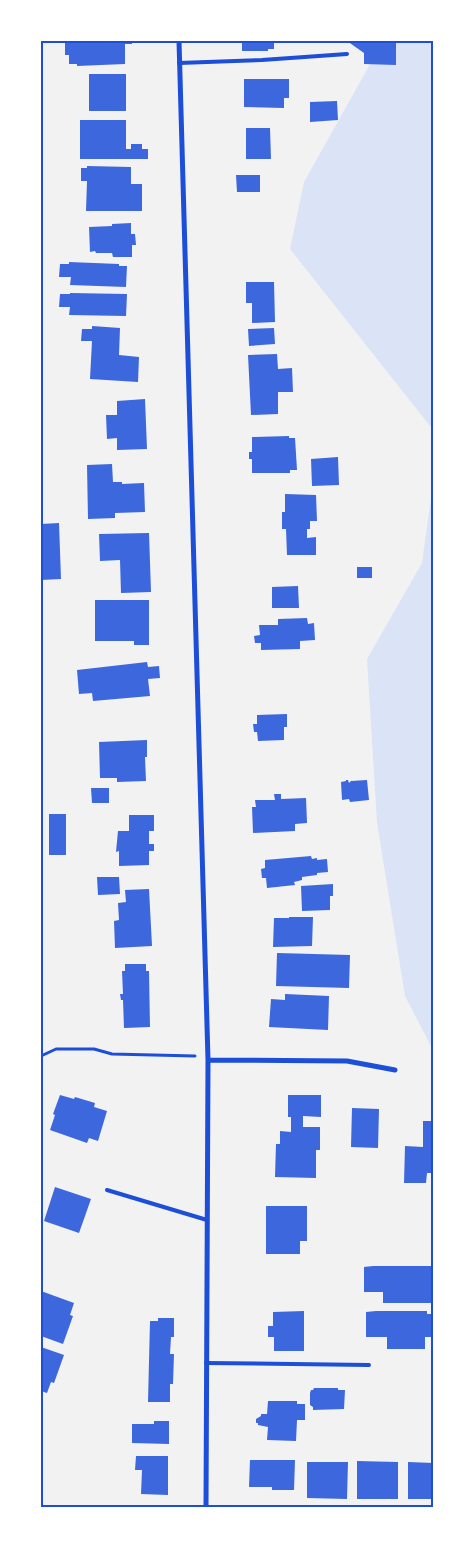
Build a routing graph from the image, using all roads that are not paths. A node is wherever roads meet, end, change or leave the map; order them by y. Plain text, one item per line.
1 (179, 41) edge
2 (347, 54) dead end
3 (179, 63) junction
4 (208, 1060) junction
5 (395, 1070) dead end
6 (108, 1190) dead end
7 (207, 1220) junction
8 (206, 1363) junction
9 (369, 1365) dead end
10 (206, 1507) edge
11 (261, 1508) edge

1 - 3 street
2 - 3 lane
3 - 4 street
4 - 5 street
4 - 7 street
6 - 7 lane
7 - 8 street
8 - 9 lane
8 - 10 street
10 - 11 lane

